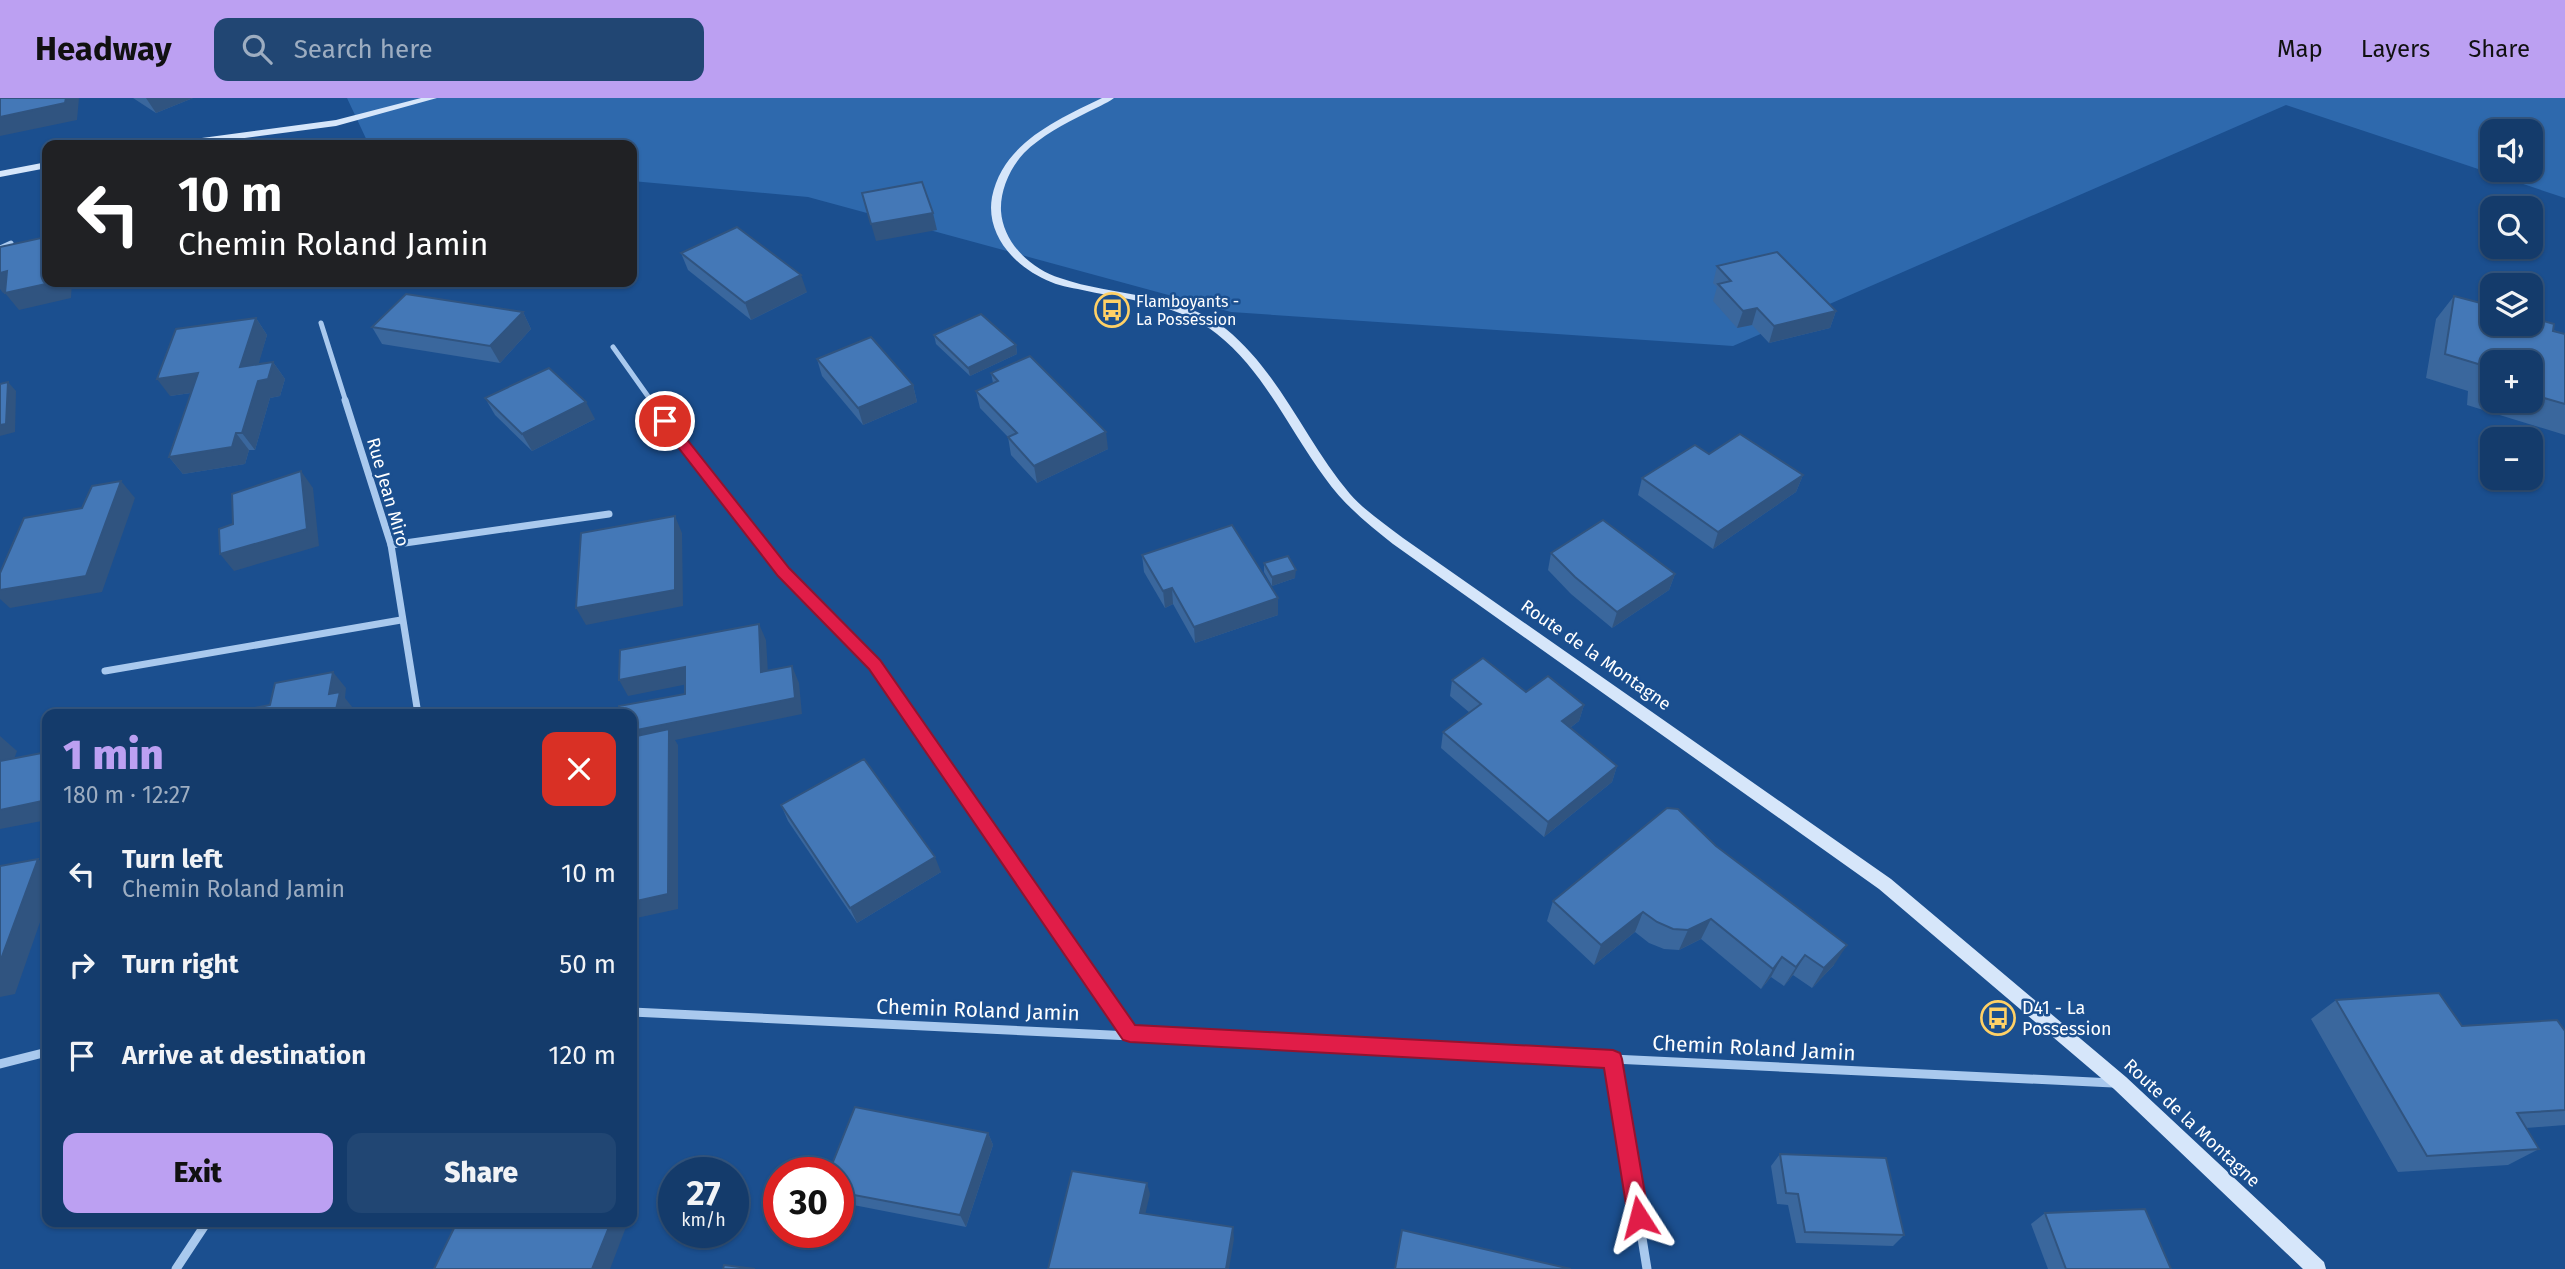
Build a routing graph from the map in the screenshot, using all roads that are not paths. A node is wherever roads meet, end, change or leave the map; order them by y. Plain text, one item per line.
1 (432, 98) edge
2 (1109, 98) edge
3 (208, 140) edge
4 (42, 166) edge
5 (0, 174) edge
6 (11, 243) edge
7 (0, 248) edge
8 (321, 323) dead end
9 (613, 347) dead end
10 (609, 514) dead end
11 (391, 545) junction
12 (401, 620) junction
13 (105, 671) dead end
14 (417, 709) edge
15 (637, 1012) edge
16 (1130, 1034) junction
17 (42, 1053) edge
18 (1613, 1059) junction
19 (0, 1064) edge
20 (2119, 1083) junction
21 (204, 1227) edge
22 (176, 1269) edge
23 (1647, 1269) edge
24 (2317, 1269) edge

1 - 3 main road
2 - 20 main road, Route de la Montagne
4 - 5 main road
6 - 7 street
8 - 11 street, Rue Jean Miro
9 - 16 street
10 - 11 street
11 - 12 street, Rue Jean Miro
12 - 13 street
12 - 14 street, Rue Jean Miro
15 - 16 street, Chemin Roland Jamin
16 - 18 street, Chemin Roland Jamin
17 - 19 street
18 - 20 street, Chemin Roland Jamin
18 - 23 street
20 - 24 main road, Route de la Montagne
21 - 22 street

